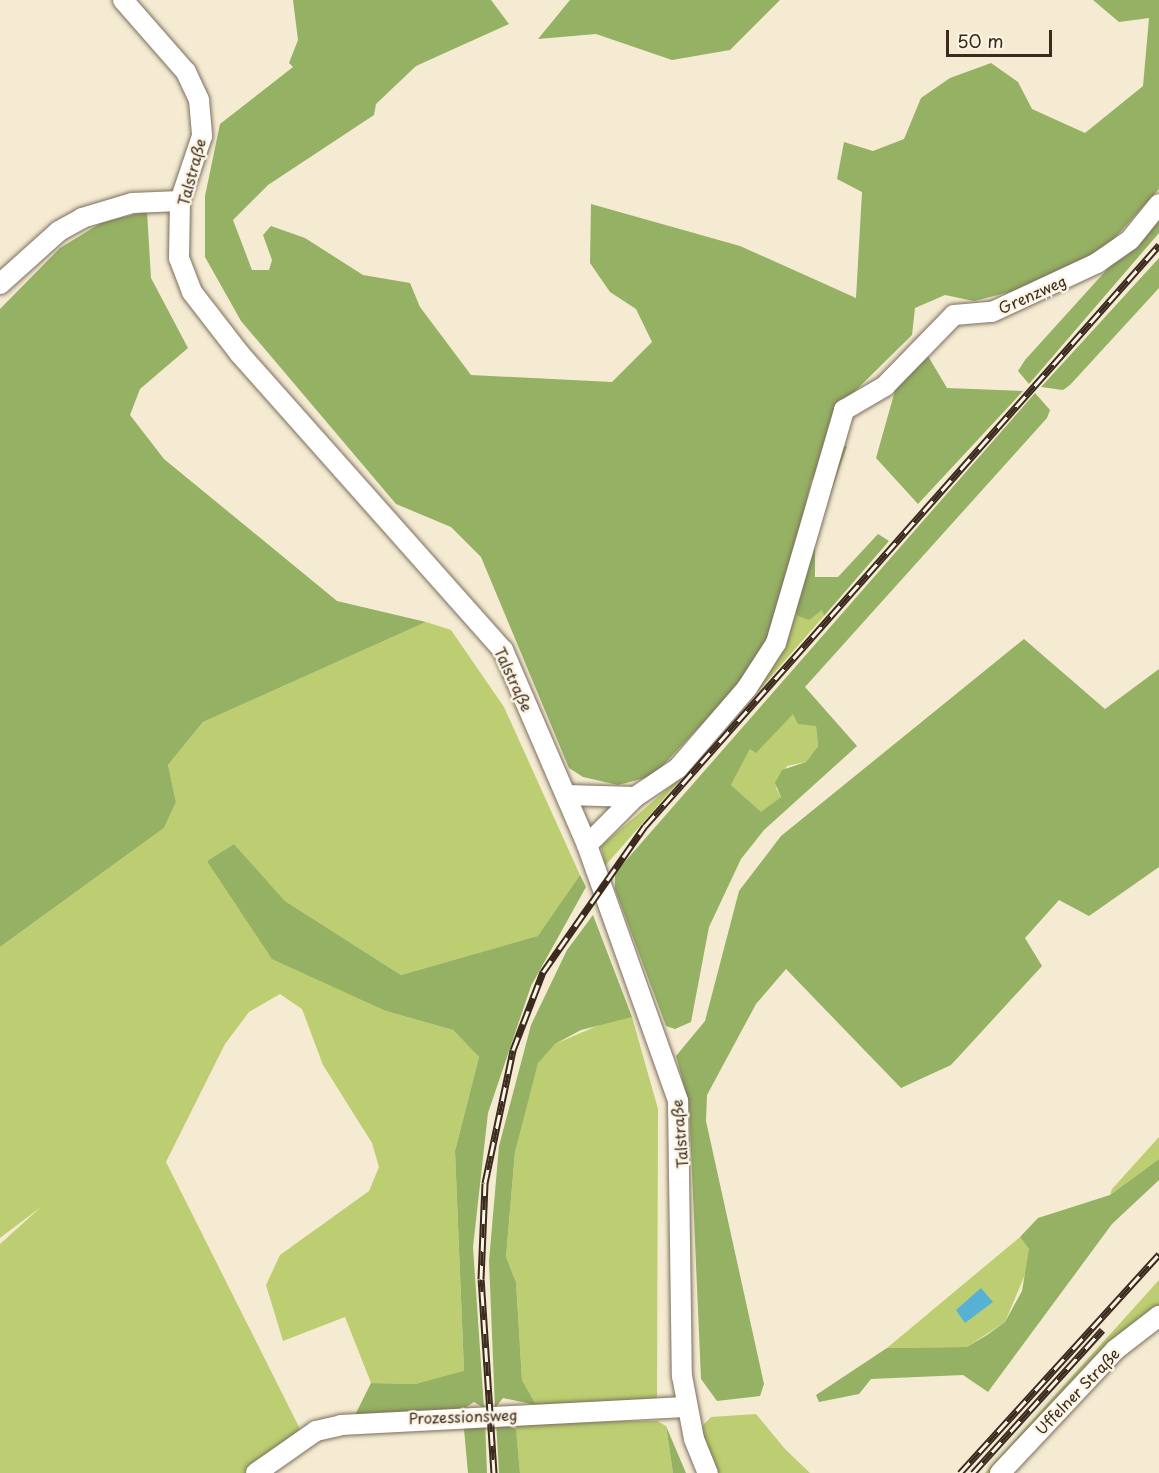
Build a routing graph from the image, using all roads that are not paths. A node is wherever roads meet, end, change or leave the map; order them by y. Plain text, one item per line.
1 (123, 0) edge
2 (180, 201) junction
3 (1159, 204) edge
4 (0, 284) edge
5 (566, 795) junction
6 (635, 797) junction
7 (587, 845) junction
8 (1159, 1316) edge
9 (685, 1407) junction
10 (256, 1473) edge
11 (708, 1473) edge
12 (1000, 1473) edge

1 - 2 street, Talstraße
2 - 4 street
2 - 5 street, Talstraße
3 - 6 street, Grenzweg
5 - 6 street
5 - 7 street, Talstraße
6 - 7 street
7 - 9 street, Talstraße
8 - 12 street, Uffelner Straße
9 - 10 street, Prozessionsweg
9 - 11 street, Talstraße

